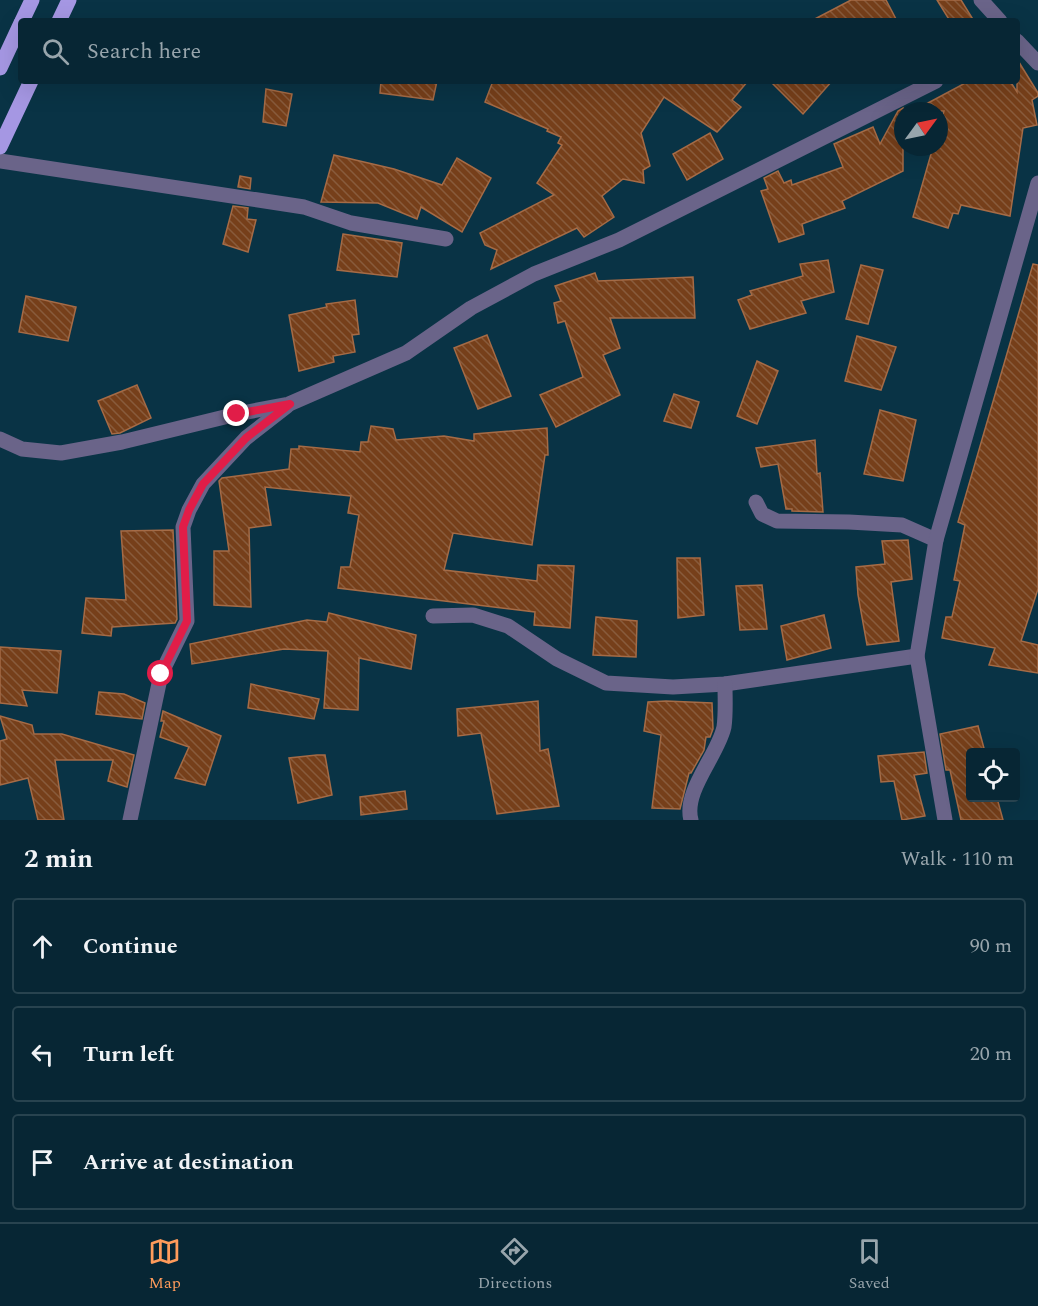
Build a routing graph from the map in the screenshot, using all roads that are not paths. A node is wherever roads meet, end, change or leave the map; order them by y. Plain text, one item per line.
1 (32, 0) edge
2 (69, 0) edge
3 (981, 0) edge
4 (24, 18) edge
5 (60, 18) edge
6 (997, 18) edge
7 (18, 30) edge
8 (1020, 44) edge
9 (1038, 63) edge
10 (0, 68) edge
11 (30, 84) edge
12 (930, 84) edge
13 (0, 147) edge
14 (0, 161) edge
15 (1038, 183) edge
16 (446, 239) dead end
17 (290, 404) junction
18 (0, 439) edge
19 (756, 502) dead end
20 (936, 540) junction
21 (433, 616) dead end
22 (917, 656) junction
23 (725, 684) junction
24 (130, 820) edge
25 (691, 820) edge
26 (945, 820) edge

1 - 4 main road
2 - 5 main road
3 - 6 street
7 - 10 main road
8 - 9 street
11 - 13 main road
12 - 17 street
14 - 16 street
15 - 20 street
17 - 18 street
17 - 24 street
19 - 20 street
20 - 22 street
21 - 23 street
22 - 23 street
22 - 26 street
23 - 25 street

